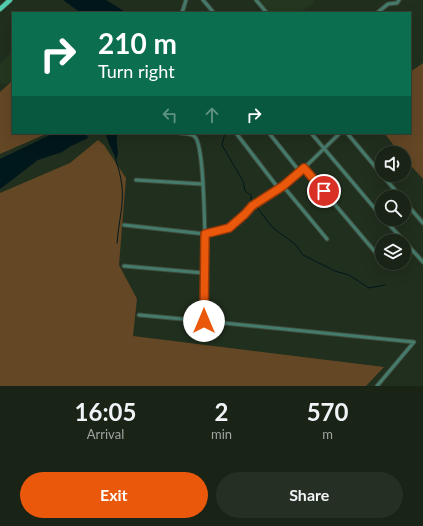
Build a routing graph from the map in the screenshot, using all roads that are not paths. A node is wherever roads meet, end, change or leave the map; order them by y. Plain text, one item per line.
1 (10, 0) edge
2 (186, 0) edge
3 (203, 0) edge
4 (256, 0) edge
5 (399, 0) edge
6 (0, 9) edge
7 (182, 12) edge
8 (213, 12) edge
9 (266, 12) edge
10 (378, 12) edge
11 (192, 134) edge
12 (237, 134) edge
13 (269, 134) edge
14 (312, 134) edge
15 (339, 134) edge
16 (348, 134) edge
17 (324, 149) junction
18 (375, 167) edge
19 (304, 168) junction
20 (300, 172) junction
21 (136, 180) dead end
22 (388, 182) edge
23 (202, 184) junction
24 (283, 186) junction
25 (279, 189) junction
26 (395, 190) edge
27 (375, 209) edge
28 (411, 209) edge
29 (423, 223) edge
30 (124, 225) dead end
31 (390, 226) edge
32 (205, 234) junction
33 (398, 234) edge
34 (327, 239) dead end
35 (411, 249) edge
36 (375, 252) edge
37 (423, 262) edge
38 (124, 266) dead end
39 (204, 273) junction
40 (139, 315) dead end
41 (204, 321) junction
42 (377, 386) edge

1 - 6 main road
2 - 7 street
3 - 8 street
4 - 9 street
5 - 10 street
11 - 23 street
12 - 25 street
13 - 20 street
14 - 17 street
15 - 17 street
16 - 18 street
17 - 19 street
17 - 27 street
19 - 20 street
19 - 36 street
20 - 24 street
21 - 23 street
22 - 26 street
23 - 32 street
24 - 25 street
24 - 34 street
25 - 32 street
28 - 29 street
30 - 32 street
31 - 33 street
32 - 39 street
35 - 37 street
38 - 39 street
39 - 41 street
40 - 41 street
41 - 42 street

